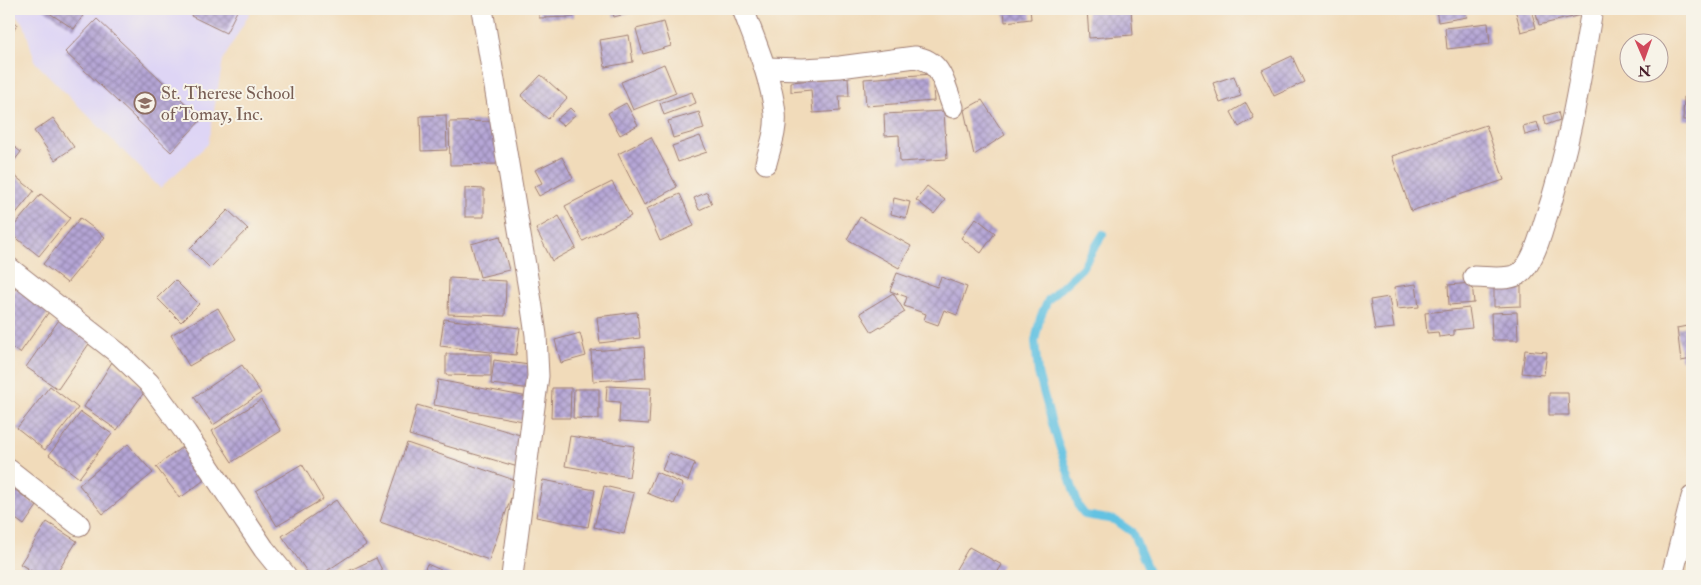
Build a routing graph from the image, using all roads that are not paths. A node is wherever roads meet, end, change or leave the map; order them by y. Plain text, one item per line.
1 (482, 9) edge
2 (743, 9) edge
3 (1592, 9) edge
4 (764, 68) junction
5 (953, 107) dead end
6 (766, 163) dead end
7 (9, 268) edge
8 (1474, 277) dead end
9 (9, 470) edge
10 (1692, 497) edge
11 (79, 525) dead end
12 (286, 576) edge
13 (512, 576) edge
14 (1672, 576) edge

1 - 13 street
2 - 4 street
3 - 8 street
4 - 5 street
4 - 6 street
7 - 12 street
9 - 11 street
10 - 14 street

